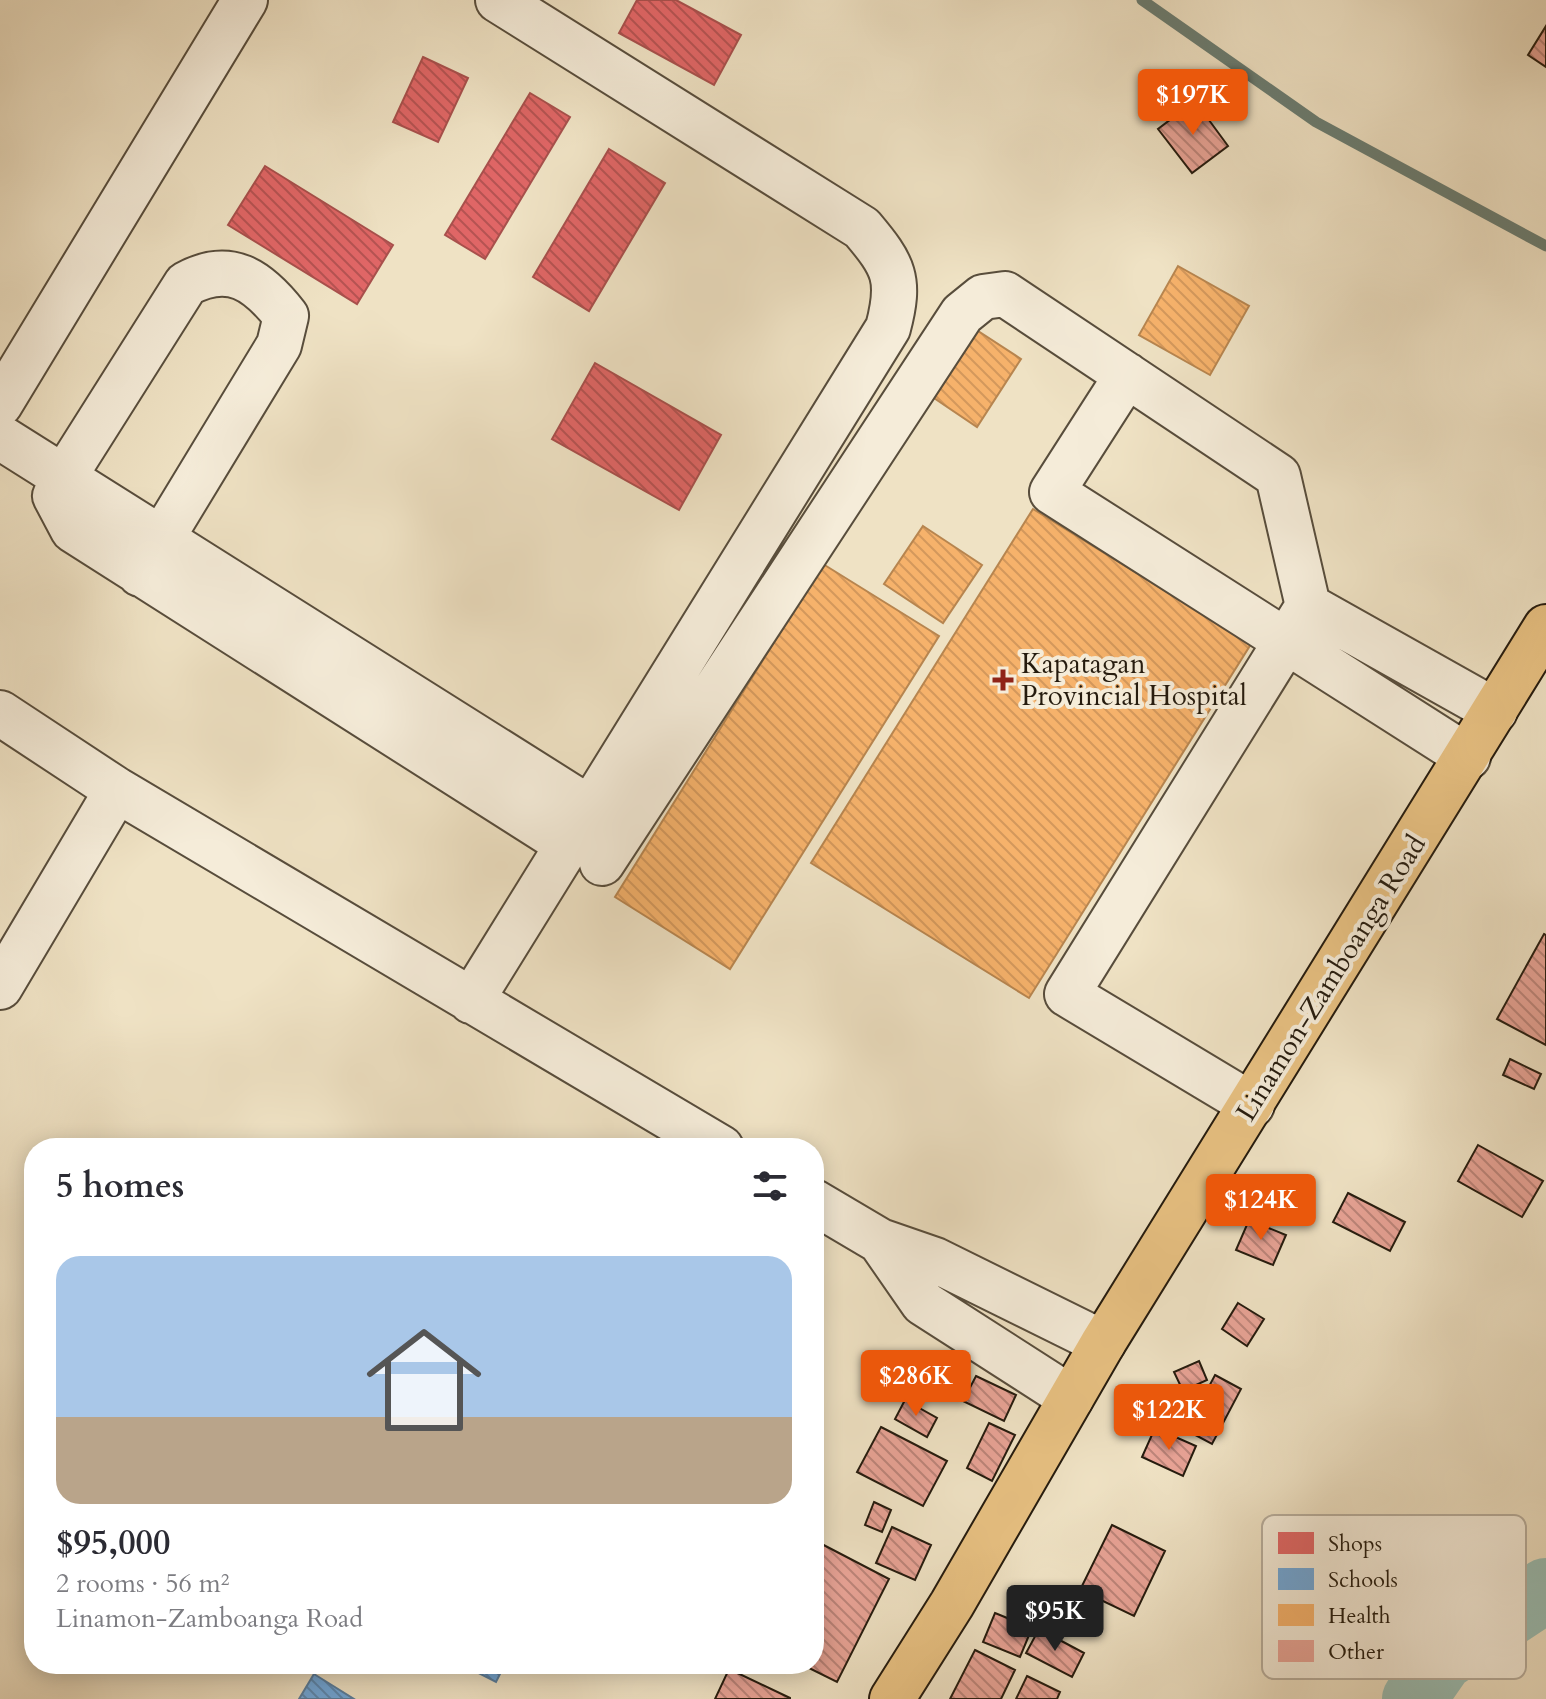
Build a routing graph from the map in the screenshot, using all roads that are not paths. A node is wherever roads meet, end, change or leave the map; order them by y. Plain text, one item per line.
1 (245, 0) edge
2 (498, 0) edge
3 (1127, 375) junction
4 (0, 404) edge
5 (0, 437) edge
6 (64, 477) junction
7 (151, 557) junction
8 (1297, 624) junction
9 (1546, 627) edge
10 (1495, 711) junction
11 (0, 713) edge
12 (1468, 757) junction
13 (117, 790) junction
14 (589, 808) junction
15 (585, 854) junction
16 (0, 987) edge
17 (471, 1001) junction
18 (1252, 1105) junction
19 (704, 1138) edge
20 (824, 1208) edge
21 (880, 1241) junction
22 (1103, 1343) junction
23 (1071, 1398) junction
24 (892, 1699) edge

1 - 4 street
2 - 14 street
3 - 8 street
3 - 8 street
3 - 15 street
5 - 6 street
6 - 7 street
6 - 7 street
7 - 14 street
7 - 15 street
8 - 10 street
8 - 12 street
8 - 18 street
9 - 10 highway, Linamon-Zamboanga Road
10 - 12 highway, Linamon-Zamboanga Road
11 - 13 street
12 - 18 highway, Linamon-Zamboanga Road
13 - 16 street
13 - 17 street
14 - 15 street
15 - 17 street
17 - 19 street
18 - 22 highway, Linamon-Zamboanga Road
20 - 21 street
21 - 22 street
21 - 23 street
22 - 23 highway, Linamon-Zamboanga Road
23 - 24 highway, Linamon-Zamboanga Road

